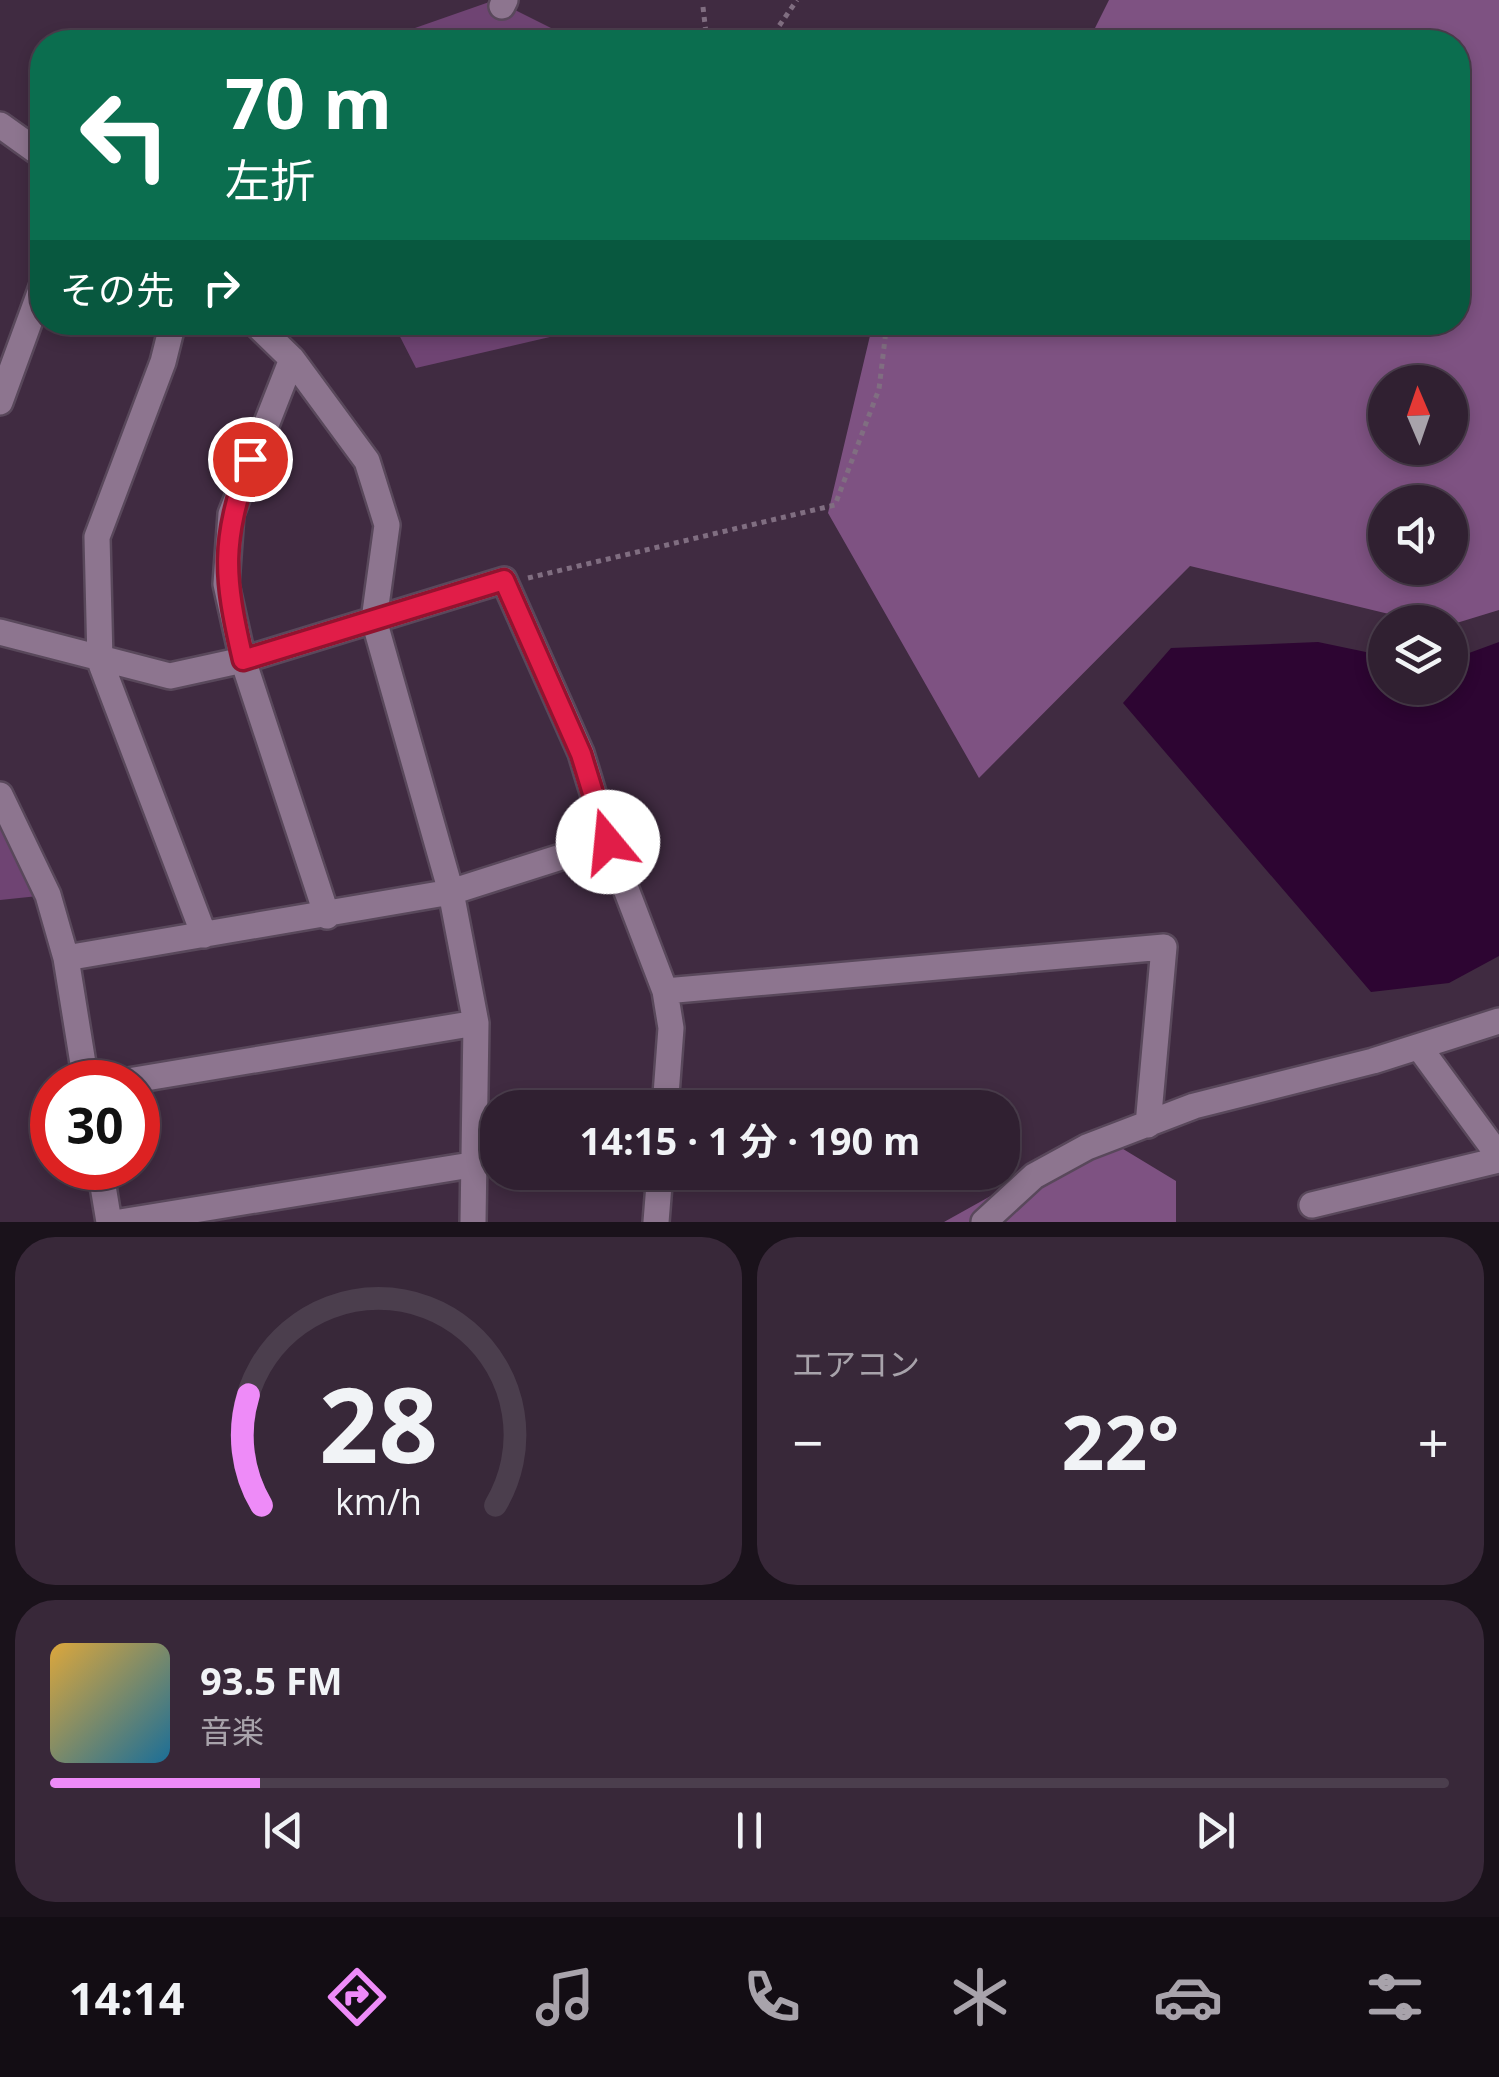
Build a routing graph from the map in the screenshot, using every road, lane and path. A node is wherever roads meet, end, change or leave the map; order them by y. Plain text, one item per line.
1 (797, 0) edge
2 (703, 6) dead end
3 (706, 30) edge
4 (776, 30) edge
5 (0, 125) edge
6 (30, 146) edge
7 (30, 319) edge
8 (170, 335) edge
9 (267, 335) edge
10 (886, 335) edge
11 (292, 359) junction
12 (0, 402) edge
13 (506, 584) junction
14 (374, 620) junction
15 (0, 632) edge
16 (243, 660) junction
17 (100, 661) junction
18 (0, 795) edge
19 (608, 842) junction
20 (451, 892) junction
21 (327, 916) junction
22 (204, 935) junction
23 (66, 958) junction
24 (664, 992) junction
25 (1499, 1021) edge
26 (476, 1024) junction
27 (1419, 1046) junction
28 (82, 1060) edge
29 (160, 1076) edge
30 (666, 1090) edge
31 (1148, 1125) junction
32 (1499, 1158) edge
33 (477, 1164) junction
34 (103, 1190) edge
35 (659, 1190) edge
36 (1312, 1206) dead end
37 (108, 1222) edge
38 (120, 1222) edge
39 (473, 1222) edge
40 (656, 1222) edge
41 (984, 1222) edge

1 - 4 path
2 - 3 path
5 - 6 street
7 - 12 street
8 - 17 street
9 - 11 street
10 - 13 path
11 - 14 street
11 - 16 street
13 - 14 street
13 - 19 street
14 - 16 street
14 - 20 street
15 - 17 street
16 - 17 street
16 - 21 street
17 - 22 street
18 - 23 street
19 - 20 street
19 - 24 street
20 - 21 street
20 - 26 street
21 - 22 street
22 - 23 street
23 - 28 street
24 - 30 street
24 - 31 street
25 - 27 street
26 - 29 street
26 - 33 street
27 - 31 street
27 - 32 street
31 - 41 street
32 - 36 street
33 - 38 street
33 - 39 street
34 - 37 street
35 - 40 street

